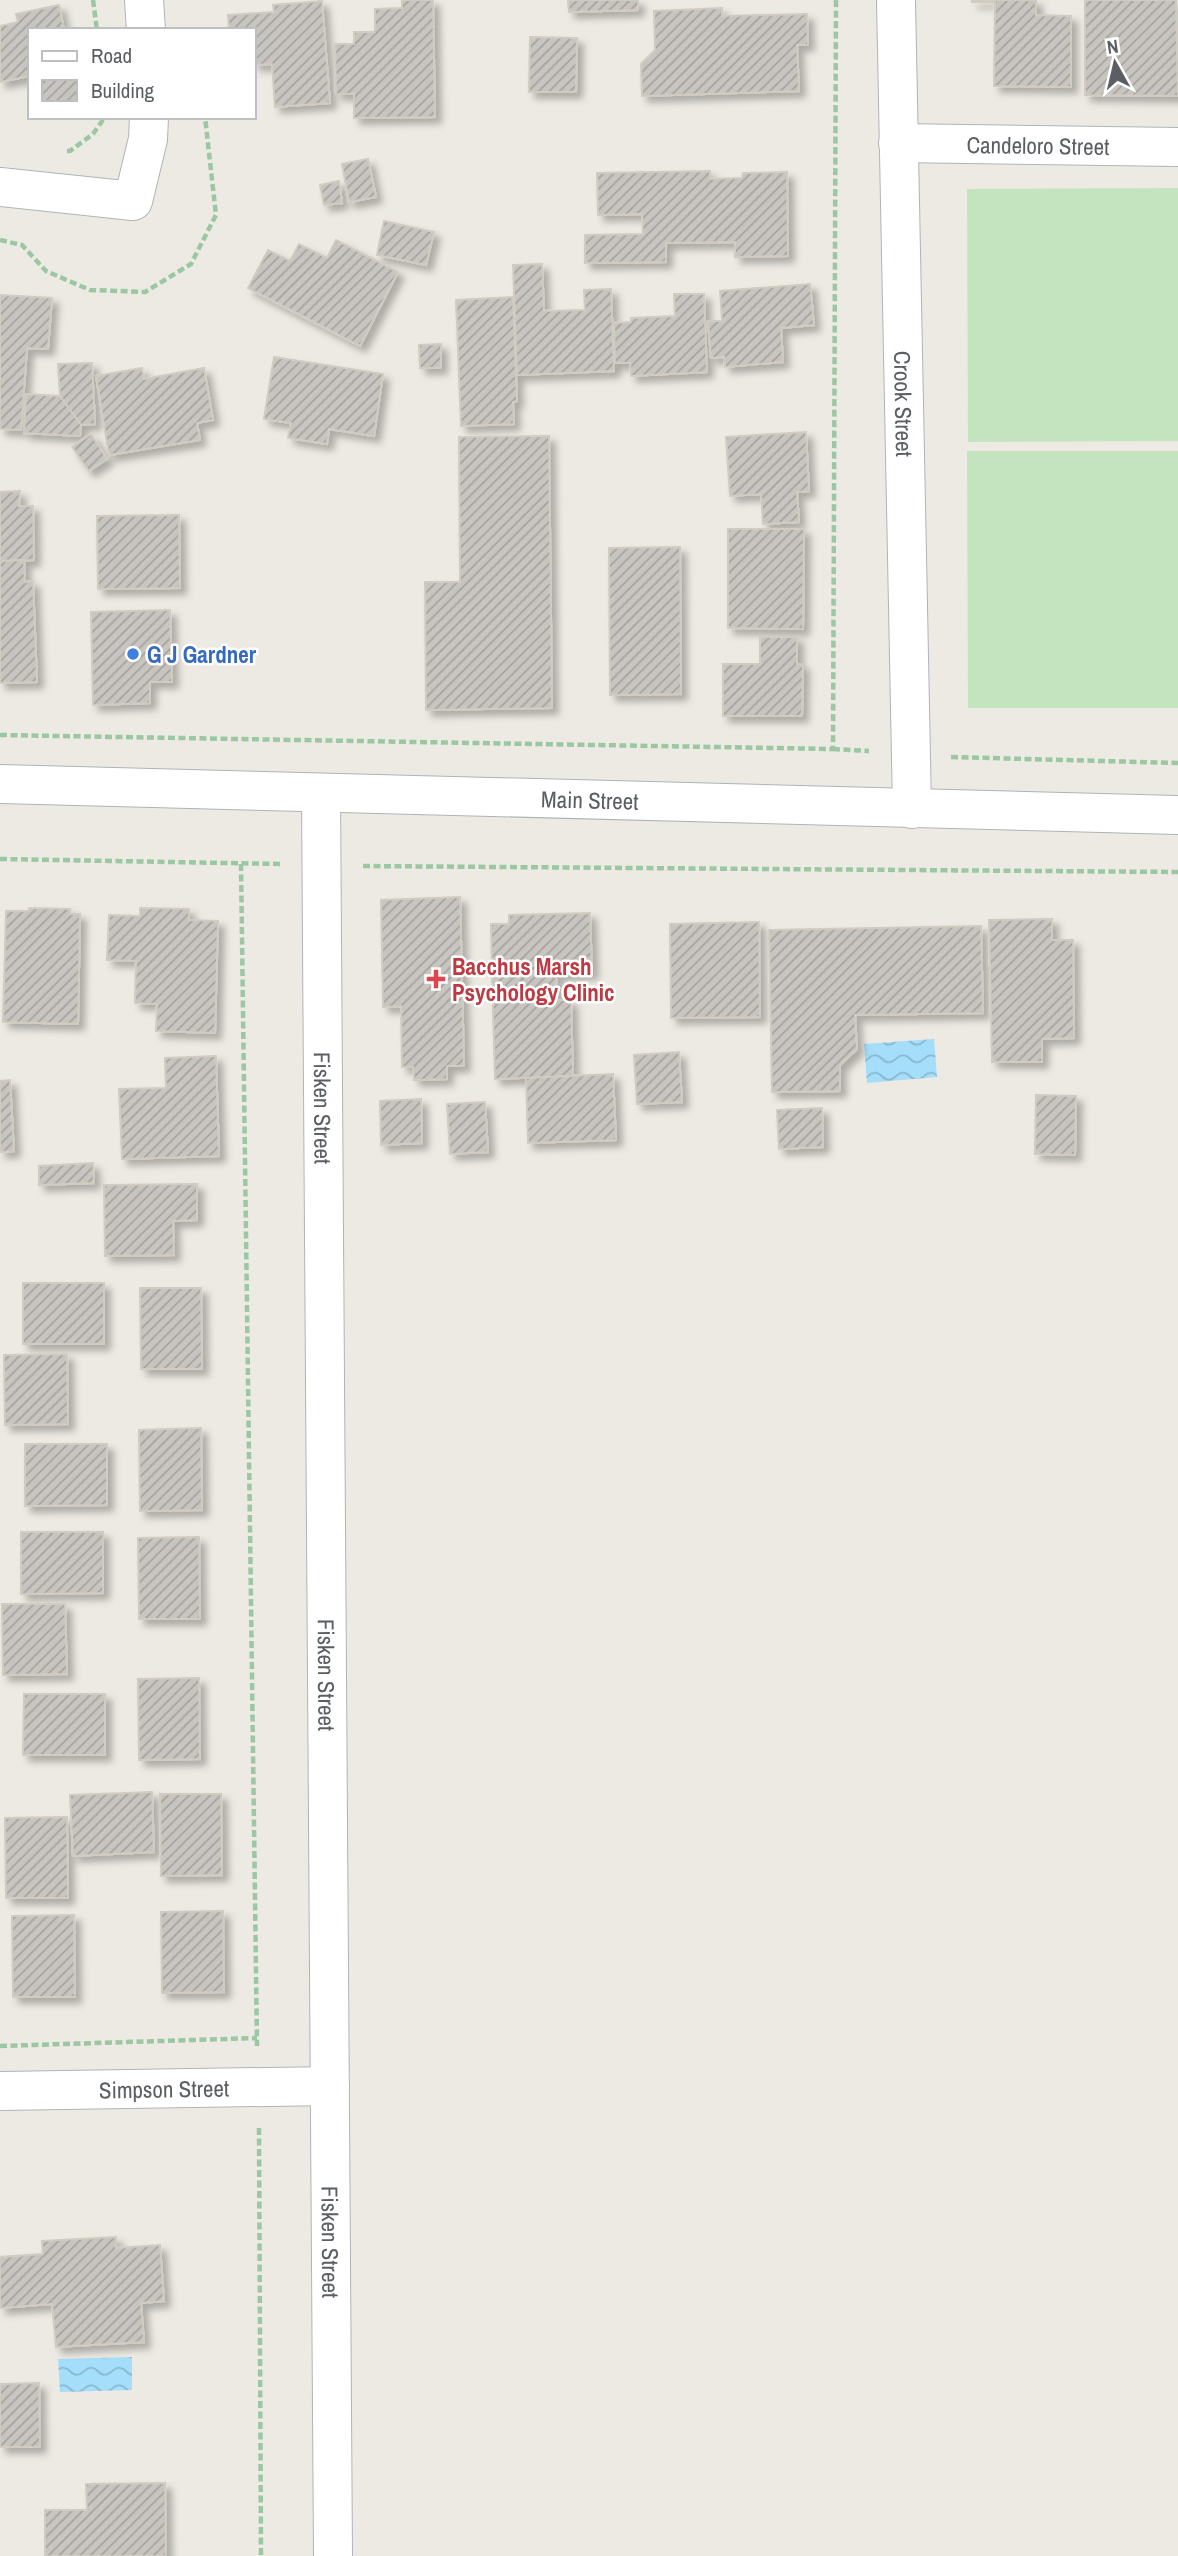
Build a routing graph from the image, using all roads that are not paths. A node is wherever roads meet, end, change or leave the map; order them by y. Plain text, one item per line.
1 (144, 0) edge
2 (896, 0) edge
3 (146, 28) edge
4 (149, 119) edge
5 (898, 143) junction
6 (1178, 147) edge
7 (0, 187) edge
8 (0, 784) edge
9 (321, 793) junction
10 (912, 809) junction
11 (1178, 815) edge
12 (330, 2086) junction
13 (0, 2091) edge
14 (334, 2556) edge

1 - 3 street
2 - 5 street, Crook Street
4 - 7 street
5 - 6 street, Candeloro Street
5 - 10 street, Crook Street
8 - 9 street, Main Street
9 - 10 street, Main Street
9 - 12 street, Fisken Street
10 - 11 street, Main Street
12 - 13 street, Simpson Street
12 - 14 street, Fisken Street

